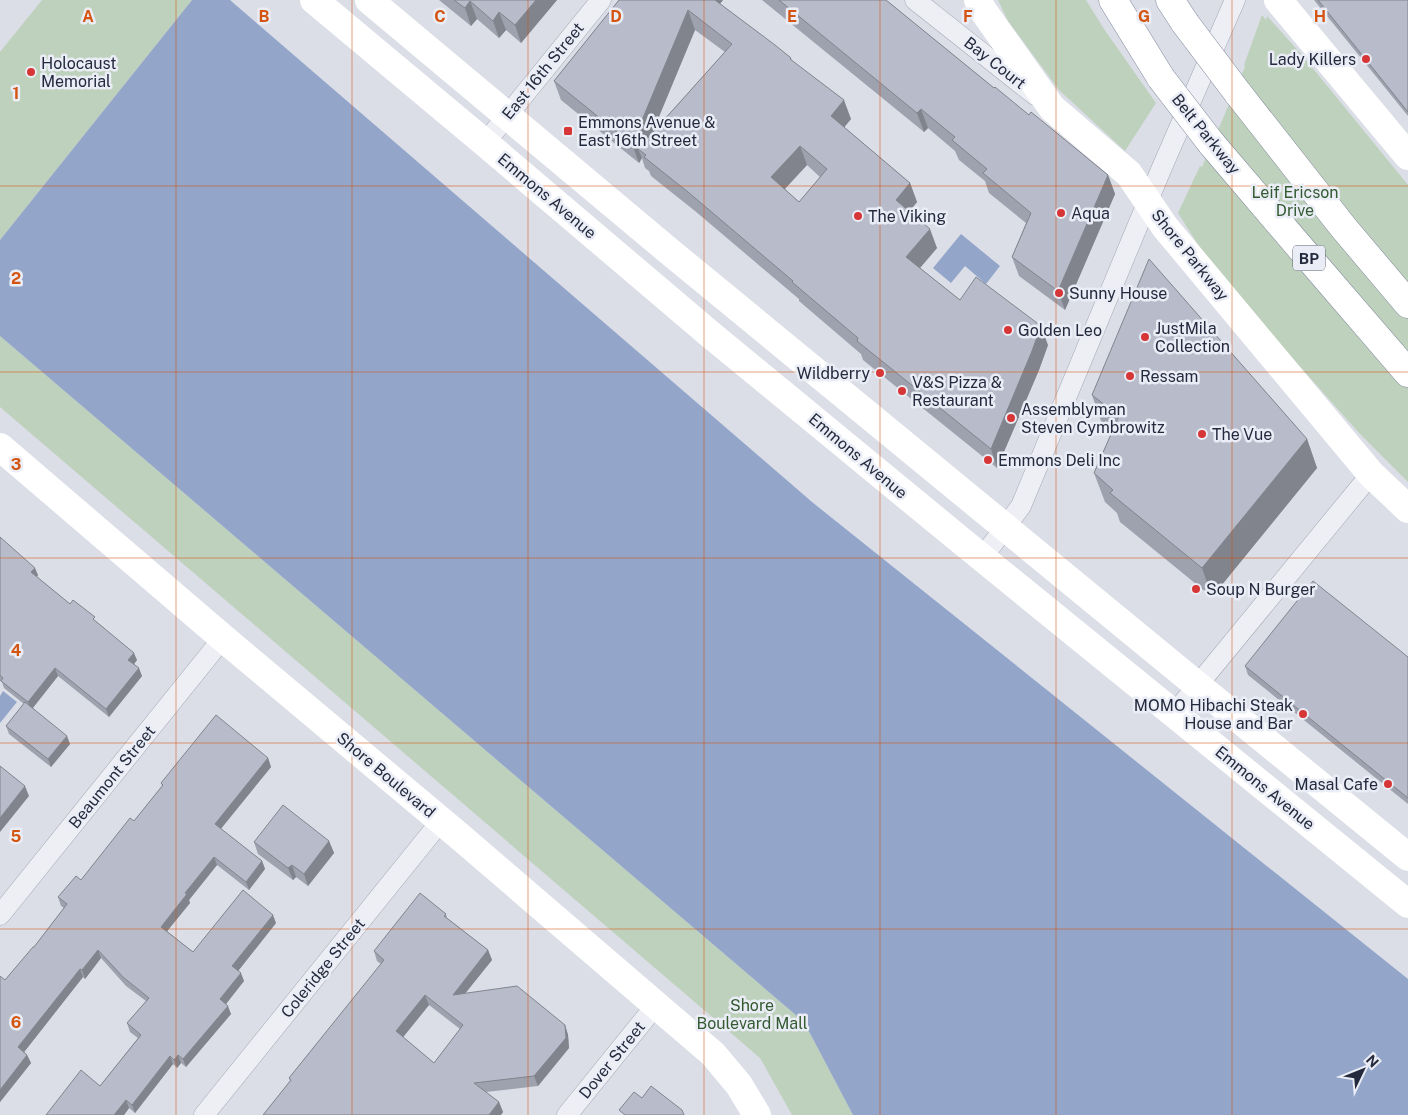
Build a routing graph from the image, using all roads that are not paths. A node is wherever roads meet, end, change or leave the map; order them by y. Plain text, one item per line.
1 (314, 0) edge
2 (369, 0) edge
3 (601, 0) edge
4 (915, 0) edge
5 (978, 0) edge
6 (1113, 0) edge
7 (1170, 0) edge
8 (1234, 0) edge
9 (1278, 0) edge
10 (1052, 108) junction
11 (507, 116) junction
12 (485, 143) junction
13 (1408, 156) edge
14 (1148, 202) junction
15 (1408, 304) edge
16 (1408, 372) edge
17 (2, 454) edge
18 (1371, 474) junction
19 (1408, 509) edge
20 (1005, 527) junction
21 (982, 558) junction
22 (224, 638) junction
23 (1197, 685) junction
24 (1174, 714) junction
25 (441, 822) junction
26 (1408, 857) edge
27 (1408, 904) edge
28 (0, 915) edge
29 (656, 1005) junction
30 (204, 1115) edge
31 (568, 1115) edge
32 (758, 1115) edge

1 - 12 main road, Emmons Avenue
2 - 11 main road
3 - 11 street, East 16th Street
4 - 10 street, Bay Court
5 - 10 main road, Shore Parkway
6 - 16 main road, Belt Parkway / BP, bridge
7 - 15 main road, bridge
8 - 14 street
9 - 13 main road
10 - 14 main road, Shore Parkway
11 - 12 street, East 16th Street
11 - 20 main road
12 - 21 main road, Emmons Avenue
14 - 18 main road, Shore Parkway
14 - 20 street
17 - 22 main road, Shore Boulevard
18 - 19 main road, Shore Parkway
18 - 23 street
20 - 21 street
20 - 23 main road
21 - 24 main road, Emmons Avenue
22 - 25 main road, Shore Boulevard
22 - 28 street, Beaumont Street
23 - 24 street
23 - 26 main road
24 - 27 main road, Emmons Avenue
25 - 29 main road, Shore Boulevard
25 - 30 street, Coleridge Street
29 - 31 street, Dover Street
29 - 32 main road, Shore Boulevard

